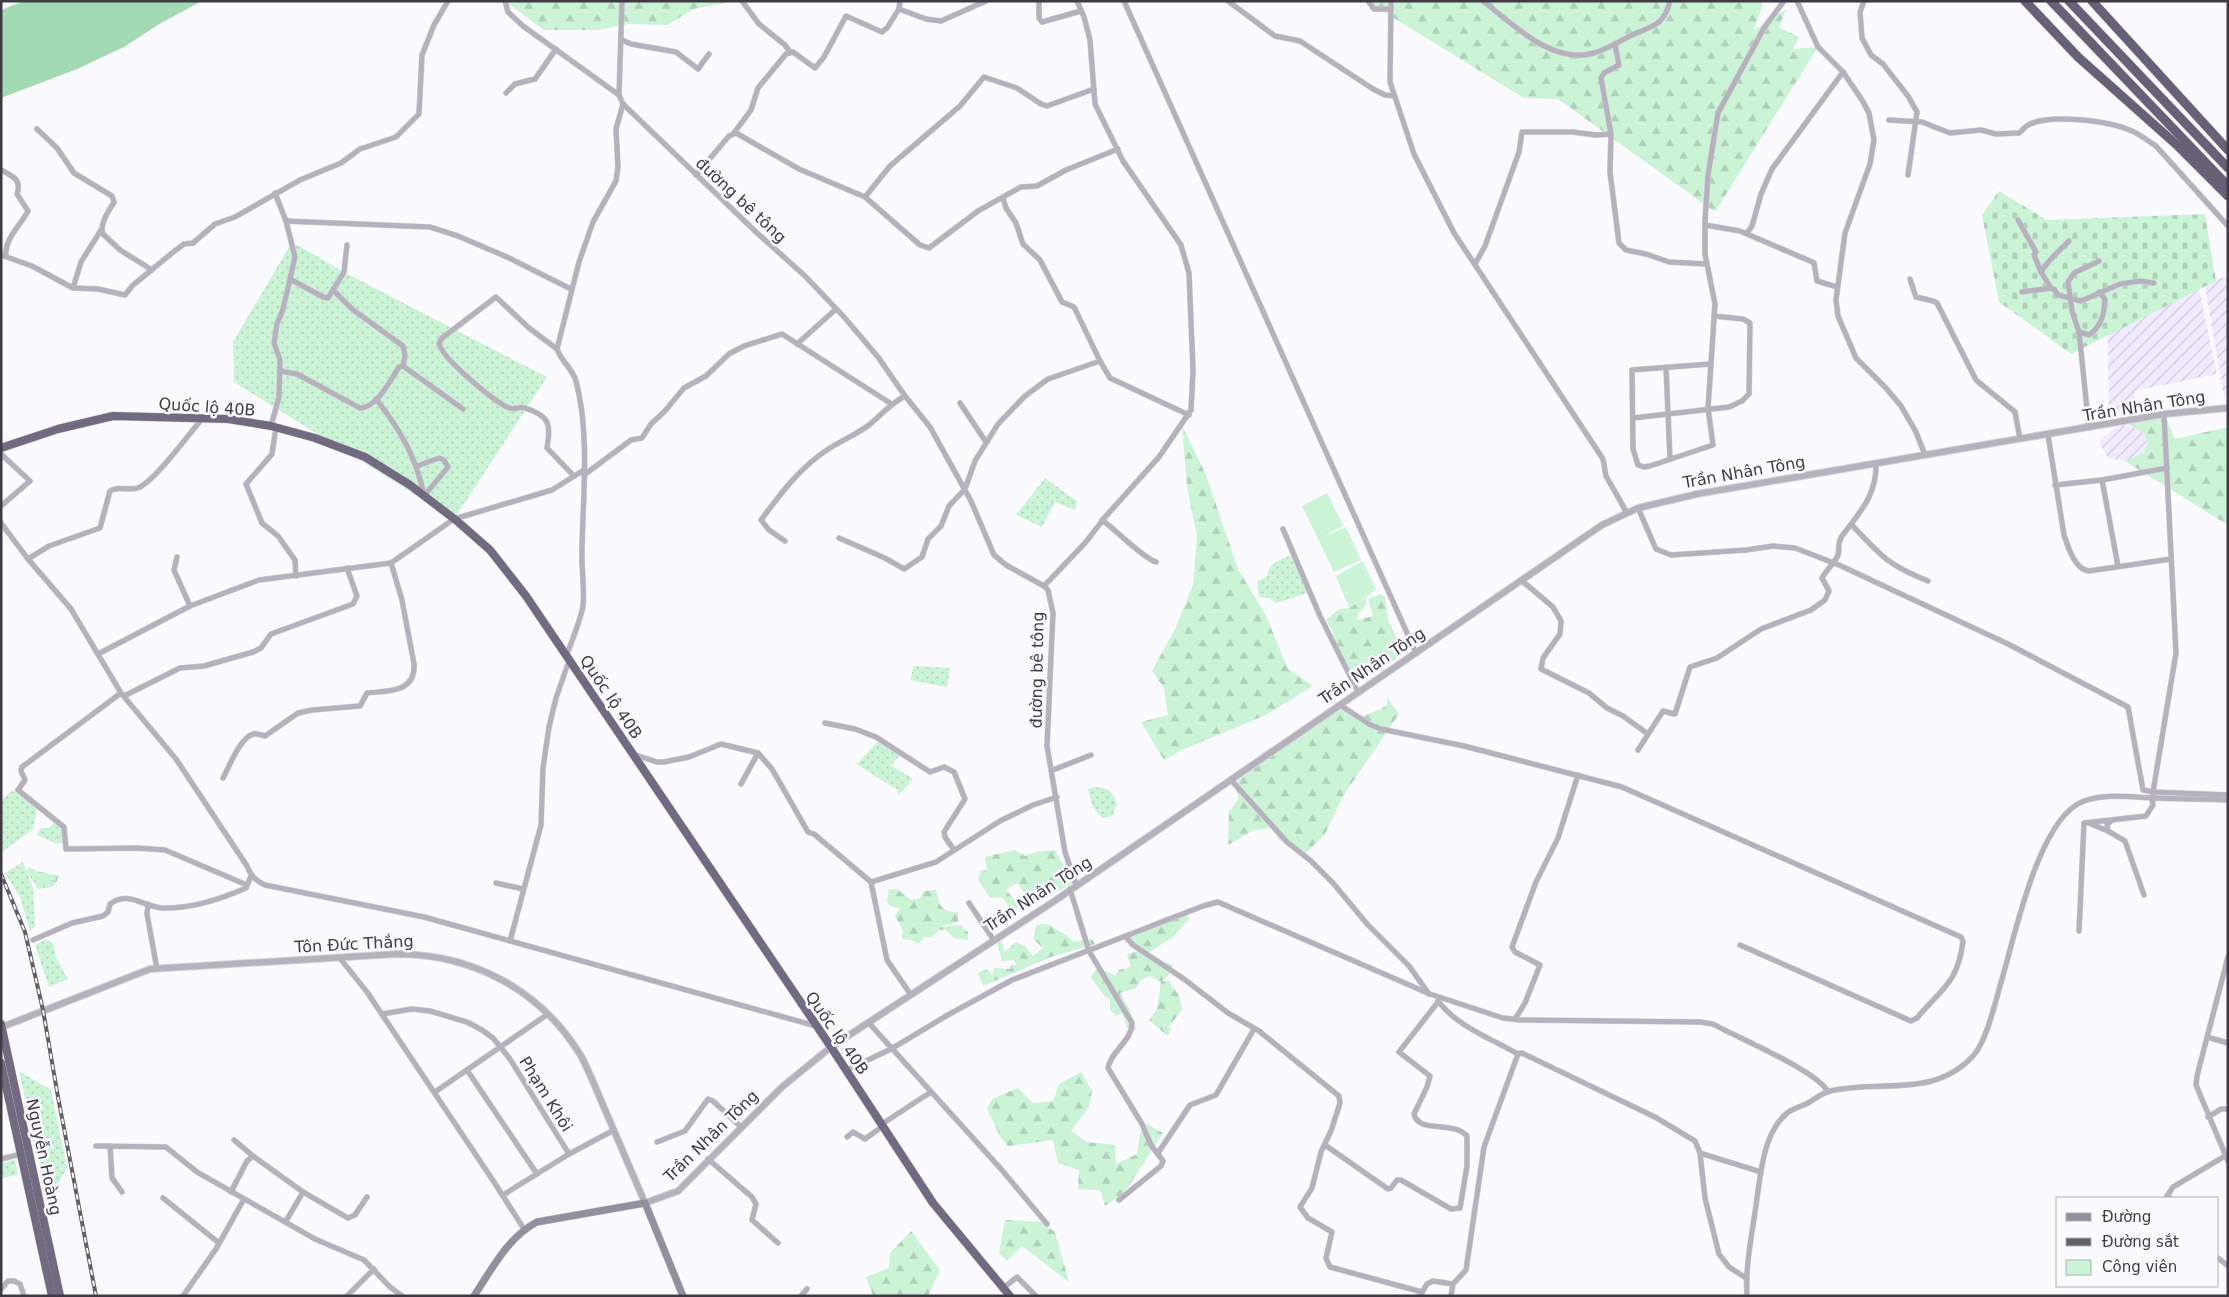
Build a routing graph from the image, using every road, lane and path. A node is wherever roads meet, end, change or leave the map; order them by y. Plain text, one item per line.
1 (448, 1) edge
2 (505, 1) edge
3 (622, 1) edge
4 (742, 1) edge
5 (900, 1) edge
6 (986, 1) edge
7 (1039, 1) edge
8 (1076, 1) edge
9 (1124, 1) edge
10 (1228, 1) edge
11 (1368, 1) edge
12 (1391, 1) edge
13 (1483, 1) edge
14 (1670, 1) edge
15 (1784, 1) edge
16 (1797, 1) edge
17 (1864, 1) edge
18 (2026, 1) edge
19 (2051, 1) edge
20 (2069, 1) edge
21 (2092, 1) edge
22 (899, 9) junction
23 (1390, 9) junction
24 (1081, 11) junction
25 (622, 40) junction
26 (1615, 45) junction
27 (556, 48) junction
28 (790, 52) junction
29 (710, 54) dead end
30 (1843, 72) junction
31 (1094, 89) junction
32 (506, 93) dead end
33 (619, 95) junction
34 (1394, 96) junction
35 (623, 104) junction
36 (1889, 120) dead end
37 (1917, 122) junction
38 (36, 129) dead end
39 (734, 133) junction
40 (1610, 134) junction
41 (1118, 149) junction
42 (2228, 150) edge
43 (2228, 168) edge
44 (1, 170) edge
45 (696, 175) junction
46 (1908, 175) dead end
47 (2228, 186) edge
48 (275, 193) junction
49 (2228, 196) edge
50 (865, 197) junction
51 (1003, 198) junction
52 (2018, 220) dead end
53 (286, 221) junction
54 (1705, 225) junction
55 (2228, 226) edge
56 (101, 230) junction
57 (1747, 233) junction
58 (2069, 241) dead end
59 (347, 244) dead end
60 (4, 256) edge
61 (2099, 261) dead end
62 (1475, 264) junction
63 (1706, 264) junction
64 (152, 270) junction
65 (2041, 272) junction
66 (290, 279) junction
67 (1910, 279) dead end
68 (2154, 282) dead end
69 (73, 288) junction
70 (1837, 288) junction
71 (2051, 288) junction
72 (571, 289) junction
73 (334, 290) junction
74 (2022, 292) dead end
75 (2099, 292) junction
76 (2070, 298) junction
77 (836, 309) junction
78 (1714, 316) junction
79 (2079, 332) junction
80 (797, 344) junction
81 (557, 349) junction
82 (1100, 361) junction
83 (1710, 364) junction
84 (403, 366) junction
85 (1666, 367) junction
86 (280, 371) junction
87 (905, 396) junction
88 (376, 399) junction
89 (960, 403) dead end
90 (890, 404) junction
91 (1708, 408) junction
92 (2228, 408) edge
93 (463, 409) dead end
94 (1669, 413) junction
95 (2164, 414) junction
96 (1189, 415) junction
97 (1633, 418) junction
98 (202, 419) junction
99 (273, 427) junction
100 (2089, 428) junction
101 (2048, 435) junction
102 (2020, 439) junction
103 (986, 442) junction
104 (1, 448) edge
105 (1, 454) edge
106 (1925, 455) junction
107 (1670, 459) junction
108 (1876, 463) junction
109 (417, 466) junction
110 (2167, 468) junction
111 (584, 473) junction
112 (574, 476) junction
113 (2102, 480) junction
114 (2055, 485) junction
115 (964, 489) junction
116 (424, 496) junction
117 (1, 506) edge
118 (1638, 508) junction
119 (1627, 513) junction
120 (454, 518) junction
121 (1102, 520) junction
122 (1, 523) edge
123 (1852, 525) junction
124 (1283, 530) dead end
125 (839, 538) dead end
126 (785, 541) dead end
127 (176, 557) dead end
128 (28, 559) junction
129 (2171, 559) junction
130 (1156, 562) dead end
131 (1833, 562) junction
132 (391, 564) junction
133 (2118, 566) junction
134 (347, 568) junction
135 (296, 576) junction
136 (1521, 580) junction
137 (1928, 581) dead end
138 (1044, 586) junction
139 (190, 606) junction
140 (1416, 653) junction
141 (98, 654) junction
142 (568, 659) junction
143 (1358, 692) junction
144 (123, 694) junction
145 (1340, 705) junction
146 (825, 724) dead end
147 (1648, 734) junction
148 (1638, 750) dead end
149 (758, 753) junction
150 (633, 754) junction
151 (1091, 756) dead end
152 (1053, 770) junction
153 (1578, 775) junction
154 (223, 778) dead end
155 (1230, 780) junction
156 (741, 784) dead end
157 (2153, 795) junction
158 (2228, 795) edge
159 (1057, 797) junction
160 (2228, 800) edge
161 (2112, 820) junction
162 (2088, 823) junction
163 (2108, 831) junction
164 (954, 850) junction
165 (251, 876) junction
166 (871, 882) junction
167 (496, 883) dead end
168 (247, 885) junction
169 (1073, 887) junction
170 (523, 889) junction
171 (2144, 895) dead end
172 (969, 903) dead end
173 (148, 904) junction
174 (2079, 931) dead end
175 (1126, 937) junction
176 (993, 939) junction
177 (32, 940) dead end
178 (510, 940) junction
179 (1740, 944) dead end
180 (1089, 951) junction
181 (2228, 957) edge
182 (339, 958) junction
183 (157, 969) junction
184 (2225, 982) edge
185 (910, 995) junction
186 (1431, 995) junction
187 (1438, 1002) junction
188 (382, 1014) junction
189 (548, 1014) junction
190 (1515, 1019) junction
191 (868, 1022) junction
192 (2, 1026) edge
193 (816, 1026) junction
194 (1254, 1029) junction
195 (2207, 1037) junction
196 (2228, 1043) edge
197 (500, 1047) junction
198 (831, 1047) junction
199 (891, 1049) junction
200 (1518, 1054) junction
201 (1, 1063) edge
202 (467, 1070) junction
203 (846, 1070) junction
204 (435, 1092) junction
205 (932, 1092) junction
206 (1828, 1092) junction
207 (2228, 1109) edge
208 (2208, 1116) junction
209 (883, 1125) junction
210 (740, 1126) junction
211 (614, 1130) junction
212 (847, 1137) dead end
213 (234, 1140) dead end
214 (657, 1142) dead end
215 (1325, 1145) junction
216 (96, 1146) dead end
217 (110, 1146) junction
218 (1158, 1153) junction
219 (1700, 1153) junction
220 (21, 1154) junction
221 (569, 1154) junction
222 (253, 1156) junction
223 (2226, 1158) edge
224 (1, 1159) edge
225 (708, 1159) junction
226 (1761, 1172) junction
227 (537, 1174) junction
228 (122, 1192) dead end
229 (231, 1192) junction
230 (302, 1192) junction
231 (503, 1195) junction
232 (368, 1197) dead end
233 (2168, 1197) edge
234 (163, 1198) dead end
235 (244, 1199) junction
236 (1119, 1200) dead end
237 (645, 1203) junction
238 (286, 1221) junction
239 (1047, 1224) dead end
240 (524, 1229) junction
241 (219, 1243) junction
242 (778, 1243) dead end
243 (374, 1269) junction
244 (1746, 1278) junction
245 (1453, 1284) junction
246 (1, 1289) edge
247 (807, 1289) dead end
248 (1002, 1289) junction
249 (1421, 1294) edge
250 (24, 1296) edge
251 (52, 1296) edge
252 (60, 1296) edge
253 (183, 1296) edge
254 (347, 1296) edge
255 (402, 1296) edge
256 (474, 1296) edge
257 (683, 1296) edge
258 (801, 1296) edge
259 (1010, 1296) edge
260 (1036, 1296) edge
261 (1451, 1296) edge
262 (1747, 1296) edge

1 - 48 street
2 - 27 street
3 - 25 street, đường bê tông
4 - 28 street
5 - 22 street
6 - 22 street
7 - 24 street
8 - 24 street
9 - 140 street
10 - 34 street
11 - 23 street
12 - 23 street
13 - 26 street
14 - 26 street
15 - 54 street
16 - 30 street
17 - 37 street
18 - 49 highway
19 - 47 highway
20 - 43 highway
21 - 42 highway
22 - 28 street
23 - 34 street
24 - 31 street
25 - 29 street
25 - 33 street, đường bê tông
26 - 40 street
27 - 32 street
27 - 33 street
28 - 39 street
30 - 57 street
30 - 70 street
31 - 41 street
31 - 50 street
33 - 35 street, đường bê tông
34 - 62 street
35 - 45 street, đường bê tông
35 - 72 street
36 - 37 street
37 - 46 street
37 - 55 street
38 - 56 street
39 - 45 street
39 - 50 street
40 - 62 street
40 - 63 street
41 - 51 street
41 - 96 street
44 - 60 street
45 - 77 street, đường bê tông
48 - 53 street
48 - 64 street
50 - 51 street
51 - 82 street
52 - 65 street
53 - 66 street
53 - 72 street
54 - 57 street
54 - 63 street
56 - 64 street
56 - 69 street
57 - 70 street
58 - 65 street
59 - 73 street
60 - 69 street
61 - 76 street
62 - 119 street
63 - 78 street
64 - 69 street
65 - 71 street
66 - 73 street
66 - 86 street
67 - 102 street
68 - 75 street
70 - 106 street
71 - 74 street
71 - 76 street
72 - 81 street
73 - 84 street
75 - 76 street
75 - 79 street
76 - 79 street
77 - 80 street
77 - 87 street, đường bê tông
78 - 83 street
78 - 91 street
79 - 100 street
80 - 90 street
80 - 111 street
81 - 111 street
81 - 112 street
82 - 96 street
82 - 103 street
83 - 85 street
83 - 91 street
84 - 88 street
84 - 93 street
85 - 94 street
85 - 97 street
86 - 88 street
86 - 99 street
87 - 90 street
87 - 115 street, đường bê tông
88 - 109 street
89 - 103 street
90 - 126 street
91 - 94 street
91 - 107 street
92 - 95 street, Trần Nhân Tông
94 - 97 street
94 - 107 street
95 - 100 street, Trần Nhân Tông
95 - 110 street
96 - 121 street
97 - 107 street
98 - 99 highway, Quốc lộ 40B
98 - 104 highway, Quốc lộ 40B
98 - 128 street
99 - 116 highway, Quốc lộ 40B
99 - 135 street
100 - 101 street, Trần Nhân Tông
101 - 102 street, Trần Nhân Tông
101 - 114 street
102 - 106 street, Trần Nhân Tông
103 - 115 street
105 - 117 street
106 - 108 street, Trần Nhân Tông
108 - 118 street, Trần Nhân Tông
108 - 123 street
109 - 116 street
109 - 116 street
110 - 113 street
110 - 129 street
111 - 112 street
111 - 142 street
112 - 120 street
113 - 114 street
113 - 133 street
114 - 133 street
115 - 125 street
115 - 138 street, đường bê tông
116 - 120 highway, Quốc lộ 40B
118 - 119 street, Trần Nhân Tông
118 - 131 street
119 - 136 street, Trần Nhân Tông
120 - 132 street
120 - 142 highway, Quốc lộ 40B
121 - 130 street
121 - 138 street
122 - 128 street
123 - 131 street
123 - 137 street
124 - 143 street
127 - 139 street
128 - 141 street
129 - 133 street
129 - 157 street
131 - 147 street
131 - 157 street
132 - 134 street
132 - 154 street
134 - 135 street
134 - 144 street
135 - 139 street
136 - 140 street, Trần Nhân Tông
136 - 147 street
138 - 152 street, đường bê tông
139 - 141 street
140 - 143 street, Trần Nhân Tông
141 - 144 street
142 - 150 highway, Quốc lộ 40B
142 - 170 street
143 - 145 street, Trần Nhân Tông
144 - 165 street
144 - 168 street
145 - 153 street
145 - 155 street, Trần Nhân Tông
146 - 164 street
147 - 148 street
149 - 150 street
149 - 156 street
149 - 166 street
150 - 193 highway, Quốc lộ 40B
151 - 152 street
152 - 159 street, đường bê tông
153 - 179 street
153 - 190 street
155 - 169 street, Trần Nhân Tông
155 - 186 street
157 - 158 street
157 - 160 street
157 - 161 street
157 - 206 street
159 - 164 street
159 - 169 street, đường bê tông
161 - 162 street
161 - 163 street
162 - 163 street
162 - 174 street
163 - 171 street
164 - 166 street
165 - 168 street
165 - 178 street
166 - 185 street
167 - 170 street
168 - 173 street
169 - 176 street, Trần Nhân Tông
169 - 180 street, đường bê tông
170 - 178 street
172 - 176 street
173 - 177 street
173 - 183 street
175 - 180 street
175 - 186 street
175 - 194 street
176 - 185 street, Trần Nhân Tông
178 - 193 street
180 - 199 street
180 - 218 street, đường bê tông
181 - 184 street
182 - 183 street, Tôn Đức Thắng
182 - 188 street
182 - 189 street, Tôn Đức Thắng
183 - 192 street, Tôn Đức Thắng
184 - 195 street
185 - 191 street, Trần Nhân Tông
186 - 187 street
186 - 190 street
187 - 200 street
187 - 215 street
188 - 197 street, Phạm Khôi
188 - 204 street
189 - 197 street
189 - 211 street, Tôn Đức Thắng
190 - 206 street
191 - 198 street, Trần Nhân Tông
191 - 199 street
192 - 252 highway, Nguyễn Hoàng
193 - 198 highway, Quốc lộ 40B
194 - 215 street
194 - 218 street
195 - 196 street
195 - 208 street
197 - 202 street
197 - 221 street, Phạm Khôi
198 - 203 highway, Quốc lộ 40B
198 - 210 street, Trần Nhân Tông
199 - 203 street
199 - 205 street
200 - 219 street
200 - 245 street
201 - 220 highway, Nguyễn Hoàng
202 - 204 street
202 - 227 street
203 - 209 highway, Quốc lộ 40B
204 - 231 street
205 - 209 street
205 - 239 street
206 - 226 street
207 - 208 street
208 - 223 street
209 - 212 street
209 - 248 highway, Quốc lộ 40B
210 - 214 street
210 - 225 street, Trần Nhân Tông
211 - 221 street
211 - 237 street, Tôn Đức Thắng
213 - 222 street
215 - 249 street
216 - 217 street
217 - 228 street
217 - 229 street
218 - 236 street
219 - 226 street
219 - 244 street
220 - 224 street
220 - 251 highway, Nguyễn Hoàng
221 - 227 street
222 - 229 street
222 - 230 street
223 - 233 street
225 - 237 street, Trần Nhân Tông
225 - 242 street
226 - 244 street
227 - 231 street
229 - 235 street
230 - 232 street
230 - 238 street
231 - 240 street
234 - 241 street
235 - 238 street
235 - 241 street
237 - 240 main road
237 - 257 main road
238 - 243 street
240 - 256 main road
241 - 253 street
243 - 254 street
243 - 255 street
244 - 262 street
245 - 249 street
245 - 261 street
246 - 250 street
247 - 258 street
248 - 259 highway, Quốc lộ 40B
248 - 260 street

